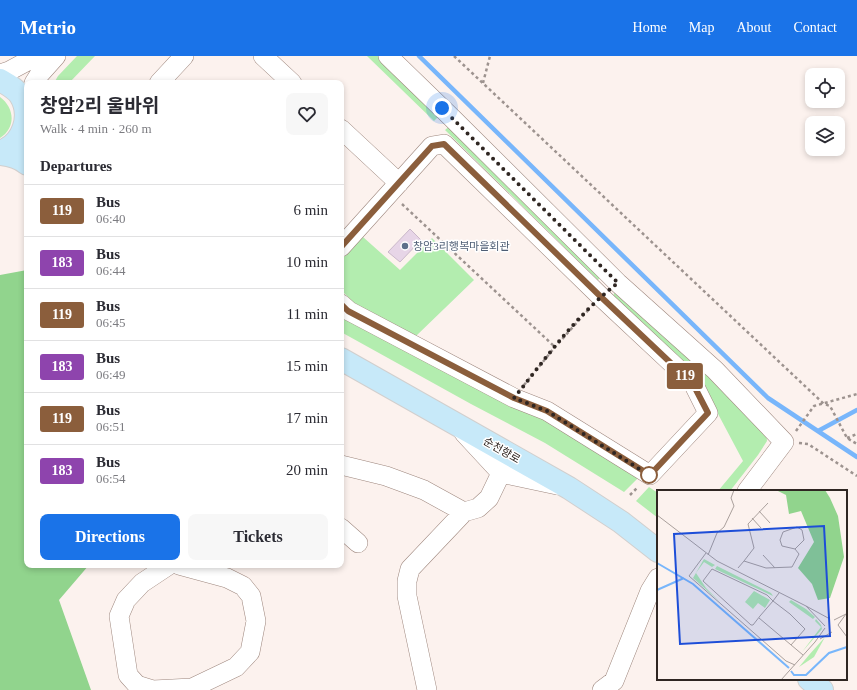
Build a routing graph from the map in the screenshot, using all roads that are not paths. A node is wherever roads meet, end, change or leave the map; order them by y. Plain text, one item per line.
1 (37, 56) edge
2 (56, 56) edge
3 (184, 56) edge
4 (263, 56) edge
5 (388, 56) edge
6 (0, 74) edge
7 (0, 80) edge
8 (36, 80) edge
9 (162, 80) edge
10 (289, 80) edge
11 (24, 106) edge
12 (24, 125) edge
13 (344, 132) edge
14 (0, 153) edge
15 (24, 162) edge
16 (394, 188) junction
17 (344, 244) edge
18 (344, 307) edge
19 (344, 361) edge
20 (457, 424) junction
21 (344, 466) edge
22 (501, 473) junction
23 (569, 488) junction
24 (748, 490) edge
25 (464, 512) junction
26 (344, 531) edge
27 (358, 543) dead end
28 (657, 550) edge
29 (164, 568) edge
30 (190, 568) edge
31 (657, 580) edge
32 (810, 680) edge
33 (427, 690) edge
34 (602, 690) edge
35 (822, 690) edge

1 - 6 street
2 - 8 street
3 - 9 street
4 - 10 street
5 - 24 street
7 - 11 main road
12 - 14 main road
13 - 16 street
14 - 15 main road
16 - 17 street
16 - 18 street
19 - 20 main road, 순천향로
20 - 22 street
20 - 23 main road, 순천향로
21 - 25 street
22 - 23 street
22 - 25 street
23 - 28 main road, 순천향로
25 - 33 street
26 - 27 street
29 - 30 street
31 - 34 street
32 - 35 main road

